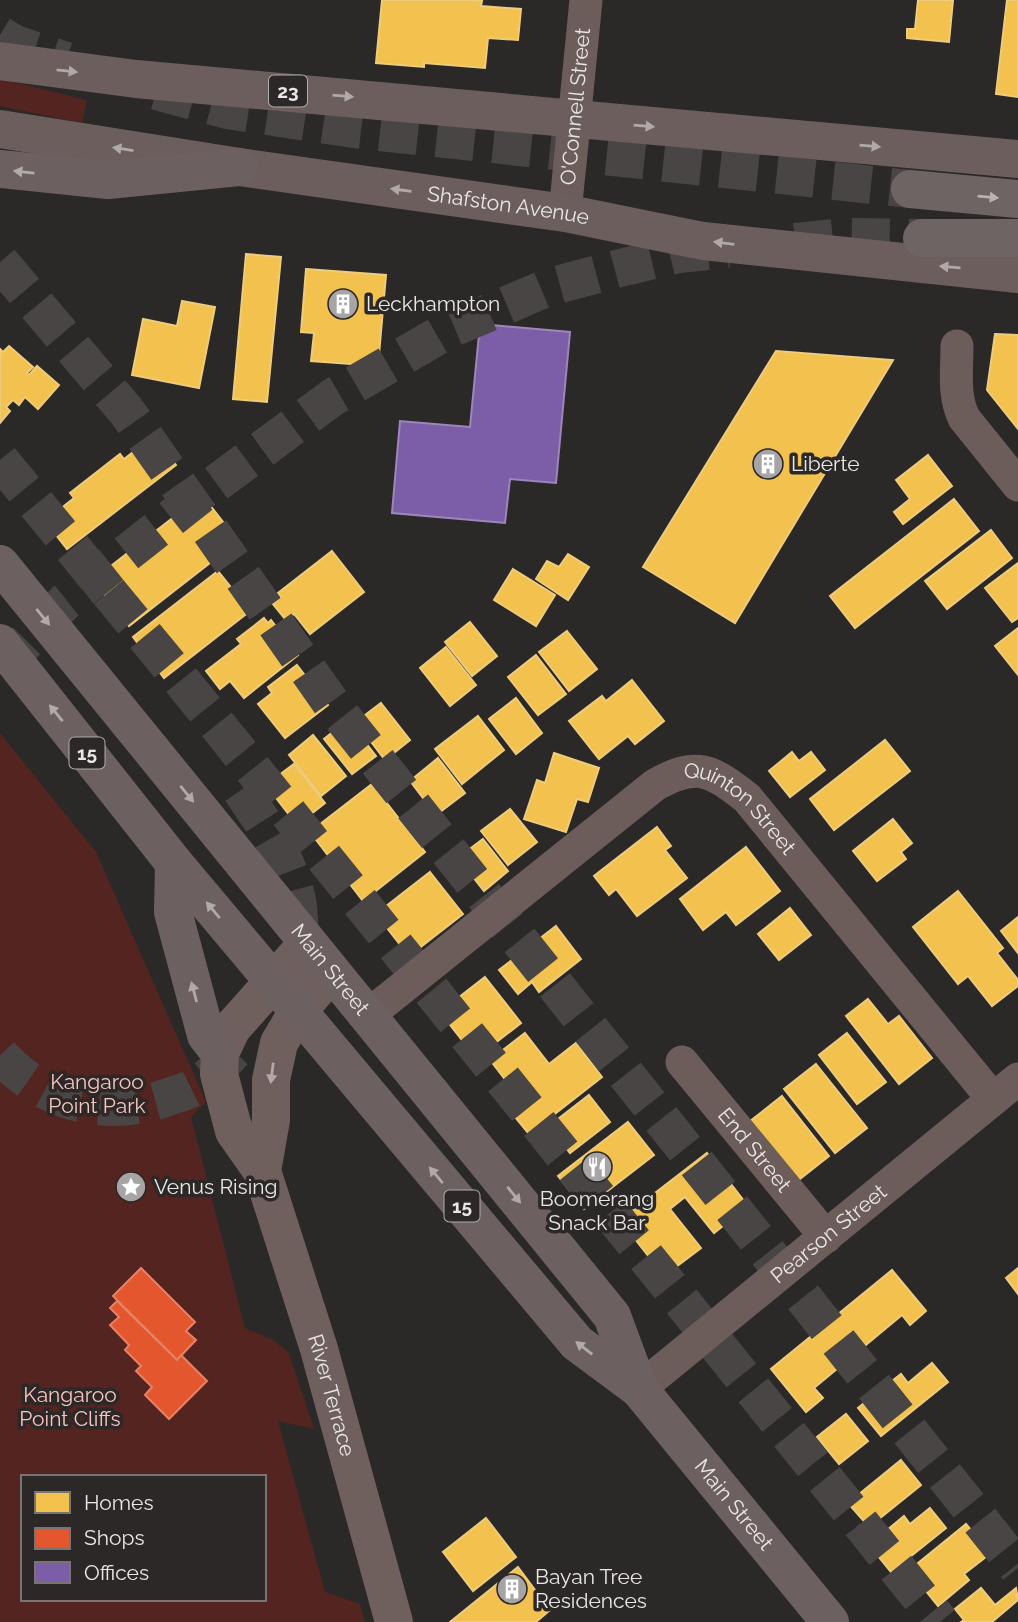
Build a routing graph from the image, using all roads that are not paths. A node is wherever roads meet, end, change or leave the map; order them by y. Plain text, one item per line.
1 (586, 0) edge
2 (0, 61) edge
3 (576, 119) junction
4 (0, 129) edge
5 (1018, 159) edge
6 (239, 167) junction
7 (0, 169) edge
8 (910, 189) tunnel mouth
9 (1018, 199) edge
10 (565, 213) junction
11 (922, 238) tunnel mouth
12 (1018, 238) edge
13 (1018, 274) edge
14 (957, 346) dead end
15 (1018, 485) edge
16 (0, 564) edge
17 (0, 643) edge
18 (174, 863) junction
19 (307, 944) junction
20 (331, 973) junction
21 (272, 981) junction
22 (298, 1011) junction
23 (367, 1016) junction
24 (220, 1053) junction
25 (682, 1062) dead end
26 (1006, 1089) edge
27 (262, 1171) junction
28 (826, 1237) junction
29 (639, 1389) junction
30 (394, 1622) edge
31 (830, 1622) edge

1 - 3 street, O'Connell Street
2 -> 3 main road, 23
3 -> 5 main road, 23
3 - 10 street, O'Connell Street
6 -> 4 main road, Shafston Avenue
6 -> 7 highway
10 -> 6 main road, Shafston Avenue
8 -> 9 highway
13 -> 10 main road, Shafston Avenue
11 - 12 highway
14 - 15 street
16 -> 19 highway, Main Street / 15
18 -> 17 highway, Main Street / 15
21 -> 18 highway, Main Street / 15
24 -> 18 highway
19 - 20 highway, Main Street / 15
19 - 21 main road
20 - 22 main road, River Terrace
20 - 23 highway, Main Street / 15
21 - 22 highway, Main Street / 15
21 - 24 main road
22 -> 27 main road, River Terrace
29 -> 22 highway, Main Street / 15
23 - 26 street, Quinton Street
23 -> 29 highway, Main Street / 15
24 - 27 main road, River Terrace
25 - 28 street, End Street
26 - 28 street, Pearson Street
27 - 30 main road, River Terrace
28 - 29 street, Pearson Street
29 - 31 highway, Main Street / 15

